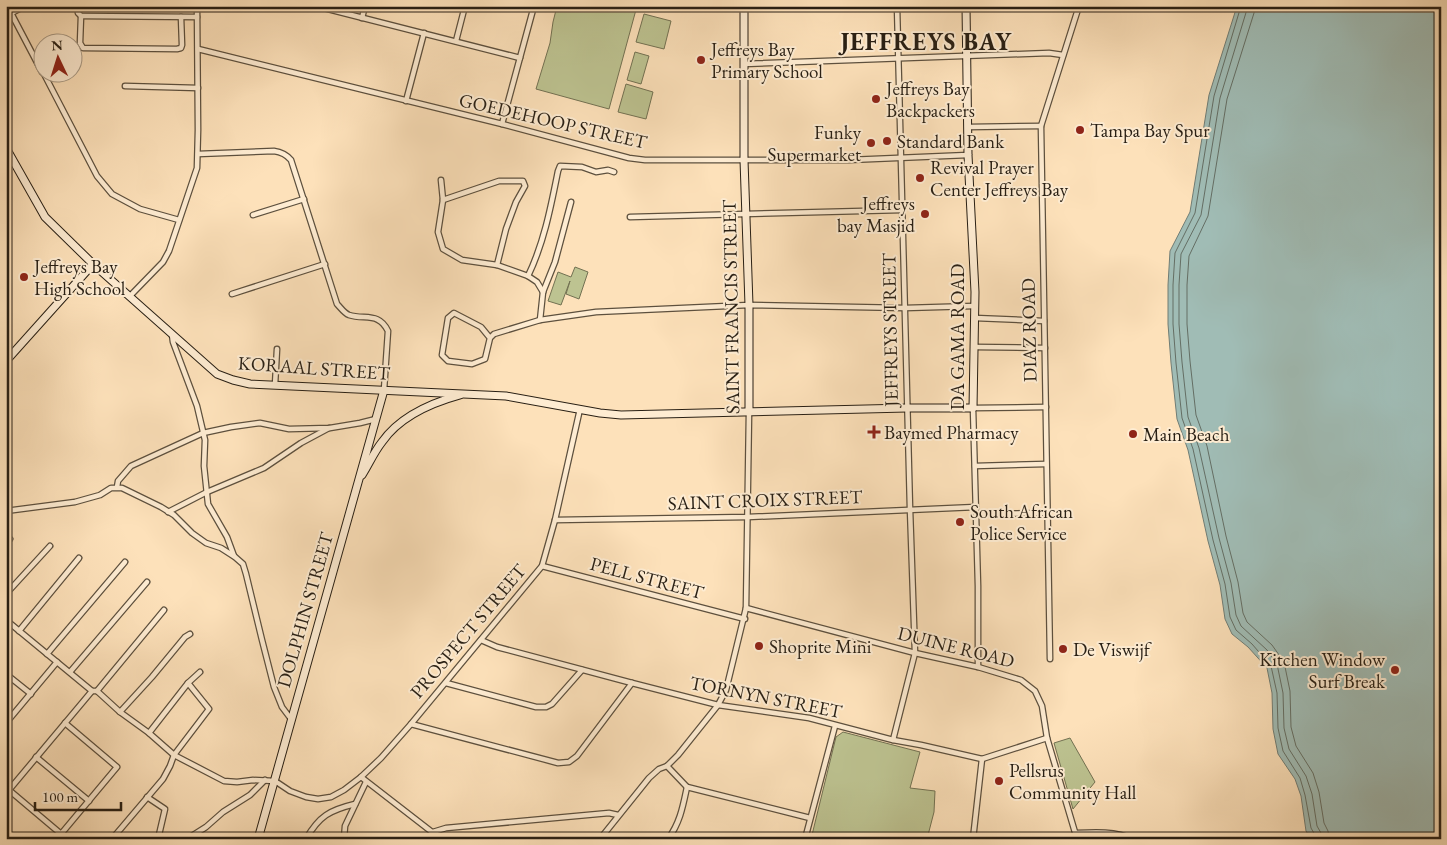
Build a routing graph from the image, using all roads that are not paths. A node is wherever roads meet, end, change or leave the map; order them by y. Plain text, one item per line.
1 (25, 6) edge
2 (77, 6) edge
3 (197, 6) edge
4 (316, 6) edge
5 (365, 6) edge
6 (465, 6) edge
7 (534, 6) edge
8 (744, 6) edge
9 (897, 6) edge
10 (966, 6) edge
11 (1079, 6) edge
12 (12, 13) junction
13 (6, 16) edge
14 (81, 16) junction
15 (181, 17) junction
16 (197, 17) junction
17 (362, 18) junction
18 (424, 33) junction
19 (456, 41) junction
20 (198, 49) junction
21 (32, 51) edge
22 (1063, 55) junction
23 (967, 57) junction
24 (520, 58) junction
25 (898, 58) junction
26 (744, 64) junction
27 (48, 82) edge
28 (125, 86) dead end
29 (198, 88) junction
30 (406, 102) junction
31 (502, 124) junction
32 (1041, 126) junction
33 (969, 127) junction
34 (6, 148) edge
35 (198, 154) junction
36 (968, 155) junction
37 (901, 158) junction
38 (744, 160) junction
39 (614, 172) dead end
40 (441, 180) dead end
41 (304, 199) junction
42 (442, 200) junction
43 (571, 202) dead end
44 (902, 210) junction
45 (746, 214) junction
46 (253, 215) dead end
47 (630, 217) dead end
48 (179, 220) junction
49 (93, 264) junction
50 (325, 264) junction
51 (497, 265) junction
52 (528, 276) junction
53 (543, 292) junction
54 (232, 294) dead end
55 (130, 296) junction
56 (749, 305) junction
57 (974, 306) junction
58 (905, 308) junction
59 (975, 318) junction
60 (540, 320) junction
61 (1044, 321) junction
62 (172, 334) junction
63 (490, 338) junction
64 (975, 347) junction
65 (1045, 348) junction
66 (277, 349) dead end
67 (6, 360) edge
68 (275, 385) junction
69 (384, 390) junction
70 (468, 393) junction
71 (1046, 407) junction
72 (907, 408) junction
73 (974, 408) junction
74 (580, 409) junction
75 (749, 412) junction
76 (376, 418) junction
77 (330, 428) junction
78 (204, 434) junction
79 (1046, 464) junction
80 (975, 466) junction
81 (357, 484) junction
82 (117, 487) junction
83 (207, 492) junction
84 (976, 507) junction
85 (910, 509) junction
86 (6, 511) edge
87 (168, 512) junction
88 (1047, 513) junction
89 (976, 514) junction
90 (748, 517) junction
91 (555, 520) junction
92 (10, 539) dead end
93 (6, 544) edge
94 (50, 546) dead end
95 (234, 557) junction
96 (80, 558) dead end
97 (125, 562) dead end
98 (542, 566) junction
99 (147, 582) dead end
100 (6, 594) edge
101 (746, 608) junction
102 (164, 610) dead end
103 (745, 619) junction
104 (6, 620) edge
105 (19, 631) junction
106 (190, 634) dead end
107 (481, 640) junction
108 (915, 652) junction
109 (47, 654) junction
110 (1050, 659) dead end
111 (57, 662) junction
112 (978, 667) junction
113 (582, 670) junction
114 (70, 672) junction
115 (200, 672) dead end
116 (6, 674) edge
117 (188, 683) junction
118 (446, 683) junction
119 (632, 684) junction
120 (95, 691) junction
121 (30, 694) junction
122 (718, 705) junction
123 (120, 712) junction
124 (291, 719) junction
125 (6, 723) edge
126 (65, 723) junction
127 (411, 724) junction
128 (834, 726) junction
129 (149, 733) junction
130 (1047, 738) junction
131 (893, 740) junction
132 (174, 755) junction
133 (36, 758) junction
134 (982, 759) junction
135 (666, 766) junction
136 (361, 777) junction
137 (265, 780) junction
138 (275, 781) junction
139 (366, 782) junction
140 (687, 787) junction
141 (147, 797) junction
142 (88, 801) junction
143 (355, 804) junction
144 (618, 815) junction
145 (810, 818) junction
146 (433, 832) junction
147 (1076, 833) junction
148 (61, 834) junction
149 (67, 839) edge
150 (112, 839) edge
151 (158, 839) edge
152 (187, 839) edge
153 (258, 839) edge
154 (306, 839) edge
155 (344, 839) edge
156 (441, 839) edge
157 (600, 839) edge
158 (668, 839) edge
159 (805, 839) edge
160 (973, 839) edge
161 (1077, 839) edge
162 (1133, 839) edge

1 - 12 street
2 - 14 street
3 - 16 street
4 - 17 street
5 - 17 street
6 - 19 street
7 - 24 street
8 - 26 street, SAINT FRANCIS STREET
9 - 25 street, JEFFREYS STREET
10 - 23 street, DA GAMA ROAD
11 - 22 street, DIAZ ROAD
12 - 13 street
12 - 21 street
14 - 15 street
14 - 15 street
15 - 16 street
16 - 20 street
17 - 18 street
18 - 19 street
18 - 30 street
19 - 24 street
20 - 29 street
20 - 30 street, GOEDEHOOP STREET
22 - 23 street
22 - 32 street, DIAZ ROAD
23 - 25 street
23 - 33 street, DA GAMA ROAD
24 - 31 street
25 - 26 street
25 - 37 street, JEFFREYS STREET
26 - 38 street, SAINT FRANCIS STREET
27 - 48 street
28 - 29 street
29 - 35 street
30 - 31 street, GOEDEHOOP STREET
31 - 38 street, GOEDEHOOP STREET
32 - 33 street
32 - 61 street, DIAZ ROAD
33 - 36 street, DA GAMA ROAD
34 - 49 street, KORAAL STREET
35 - 41 street
35 - 48 street
36 - 37 street, GOEDEHOOP STREET
36 - 57 street, DA GAMA ROAD
37 - 38 street, GOEDEHOOP STREET
37 - 44 street, JEFFREYS STREET
38 - 45 street, SAINT FRANCIS STREET
39 - 52 street
40 - 42 street
41 - 46 street
41 - 50 street
42 - 51 street
42 - 51 street
43 - 53 street
44 - 45 street
44 - 58 street, JEFFREYS STREET
45 - 47 street
45 - 56 street, SAINT FRANCIS STREET
48 - 55 street
49 - 55 street, KORAAL STREET
49 - 67 street
50 - 54 street
50 - 69 street
51 - 52 street
52 - 53 street
53 - 60 street
55 - 62 street, KORAAL STREET
56 - 58 street
56 - 60 street
56 - 75 street, SAINT FRANCIS STREET
57 - 58 street
57 - 59 street, DA GAMA ROAD
58 - 72 street, JEFFREYS STREET
59 - 61 street
59 - 64 street, DA GAMA ROAD
60 - 63 street
61 - 65 street, DIAZ ROAD
62 - 68 street, KORAAL STREET
62 - 78 street
63 - 63 street
64 - 65 street
64 - 73 street, DA GAMA ROAD
65 - 71 street, DIAZ ROAD
66 - 68 street
68 - 69 street, KORAAL STREET
69 - 70 street, KORAAL STREET
69 - 76 street, DOLPHIN STREET
70 - 74 street, KORAAL STREET
70 - 81 street
71 - 73 street
71 - 79 street, DIAZ ROAD
72 - 73 street, KORAAL STREET
72 - 75 street, KORAAL STREET
72 - 85 street, JEFFREYS STREET
73 - 80 street, DA GAMA ROAD
74 - 75 street, KORAAL STREET
74 - 91 street, PROSPECT STREET
75 - 90 street, SAINT FRANCIS STREET
76 - 77 street
76 - 81 street, DOLPHIN STREET
77 - 78 street
77 - 83 street
78 - 82 street
78 - 83 street
79 - 80 street
79 - 88 street, DIAZ ROAD
80 - 84 street, DA GAMA ROAD
81 - 124 street, DOLPHIN STREET
82 - 86 street
82 - 87 street
83 - 87 street
83 - 95 street
84 - 85 street, SAINT CROIX STREET
84 - 89 street, DA GAMA ROAD
85 - 90 street, SAINT CROIX STREET
85 - 108 street, JEFFREYS STREET
87 - 95 street
88 - 89 street
88 - 110 street, DIAZ ROAD
89 - 112 street, DA GAMA ROAD
90 - 91 street, SAINT CROIX STREET
90 - 101 street, SAINT FRANCIS STREET
91 - 98 street, PROSPECT STREET
92 - 93 street
94 - 100 street
95 - 124 street
96 - 105 street
97 - 109 street
98 - 103 street, PELL STREET
98 - 107 street, PROSPECT STREET
99 - 114 street
101 - 103 street, SAINT FRANCIS STREET
101 - 108 street, DUINE ROAD
102 - 120 street
103 - 122 street, SAINT FRANCIS STREET
104 - 105 street
105 - 109 street
106 - 123 street
107 - 113 street, TORNYN STREET
107 - 118 street, PROSPECT STREET
108 - 112 street, DUINE ROAD
108 - 131 street, JEFFREYS STREET
109 - 111 street
111 - 114 street
111 - 121 street
112 - 130 street, DUINE ROAD
113 - 118 street
113 - 119 street, TORNYN STREET
114 - 120 street
115 - 117 street
116 - 121 street
117 - 129 street
117 - 132 street
118 - 127 street, PROSPECT STREET
119 - 122 street, TORNYN STREET
119 - 127 street
120 - 123 street
120 - 126 street
121 - 125 street
122 - 128 street, TORNYN STREET
122 - 135 street, SAINT FRANCIS STREET
123 - 129 street
124 - 138 street, DOLPHIN STREET
126 - 133 street
126 - 142 street
127 - 136 street, PROSPECT STREET
128 - 131 street, TORNYN STREET
128 - 145 street
129 - 132 street
130 - 134 street
130 - 147 street, DUINE ROAD
131 - 134 street, TORNYN STREET
132 - 137 street
132 - 141 street
133 - 142 street
133 - 148 street
134 - 160 street
135 - 140 street
135 - 144 street, SAINT FRANCIS STREET
136 - 138 street, PROSPECT STREET
136 - 139 street
137 - 138 street
137 - 152 street
138 - 153 street, DOLPHIN STREET
139 - 143 street
139 - 146 street
140 - 145 street
140 - 158 street
141 - 150 street
141 - 151 street
142 - 148 street
143 - 154 street
143 - 155 street
144 - 146 street
144 - 157 street, SAINT FRANCIS STREET
145 - 159 street
146 - 156 street
147 - 161 street, DUINE ROAD
147 - 162 street
148 - 149 street

